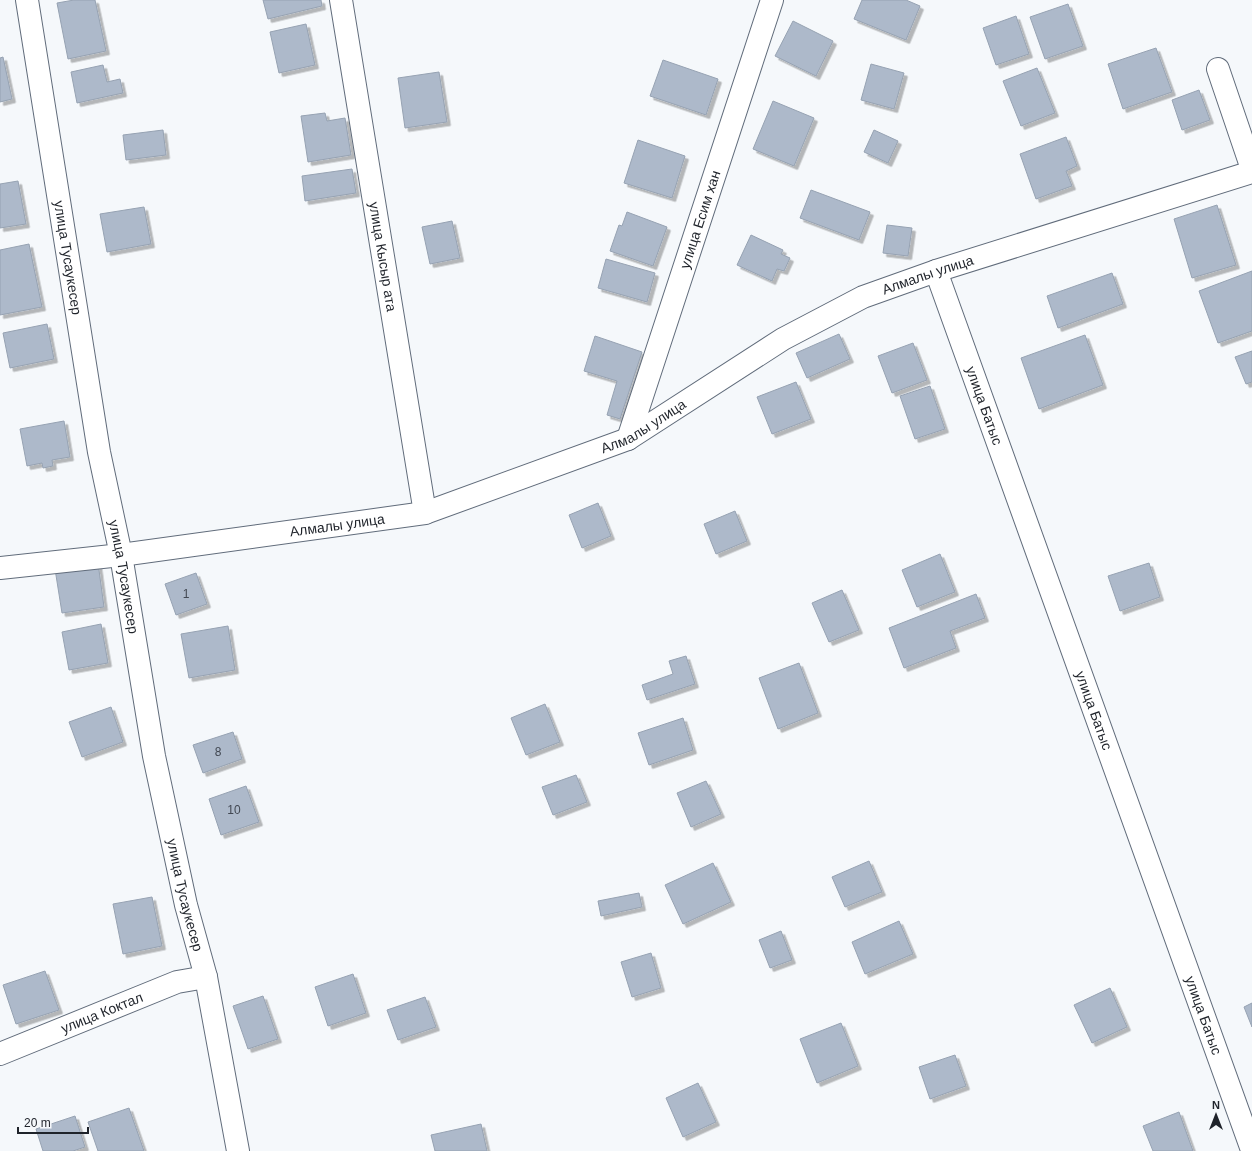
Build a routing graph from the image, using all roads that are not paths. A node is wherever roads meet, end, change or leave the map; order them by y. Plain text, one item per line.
1 (28, 0) edge
2 (341, 0) edge
3 (772, 0) edge
4 (1218, 69) dead end
5 (1252, 170) edge
6 (936, 271) junction
7 (628, 440) junction
8 (425, 513) junction
9 (121, 555) junction
10 (0, 568) edge
11 (206, 977) junction
12 (0, 1054) edge
13 (1252, 1150) edge
14 (238, 1151) edge

1 - 9 street, улица Тусаукесер
2 - 8 street, улица Кысыр ата
3 - 7 street, улица Есим хан
4 - 5 street
5 - 6 street, Алмалы улица
6 - 7 street, Алмалы улица
6 - 13 street, улица Батыс
7 - 8 street, Алмалы улица
8 - 9 street, Алмалы улица
9 - 10 street, Алмалы улица
9 - 11 street, улица Тусаукесер
11 - 12 street, улица Коктал
11 - 14 street, улица Тусаукесер

